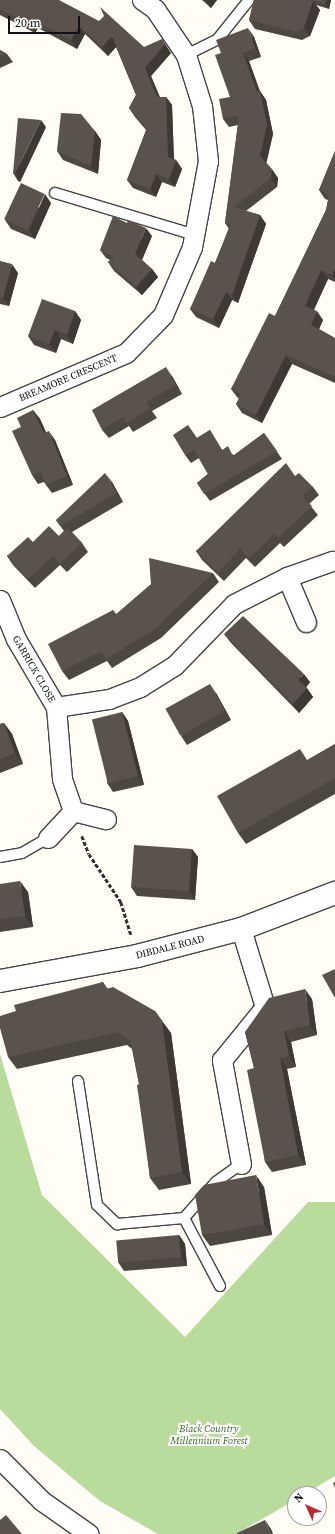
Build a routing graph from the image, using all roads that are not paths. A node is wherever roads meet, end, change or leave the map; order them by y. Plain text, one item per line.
1 (142, 0) edge
2 (249, 0) edge
3 (186, 55) junction
4 (55, 193) dead end
5 (195, 235) junction
6 (0, 407) edge
7 (332, 561) dead end
8 (287, 577) junction
9 (0, 600) edge
10 (306, 622) dead end
11 (56, 707) junction
12 (73, 811) junction
13 (106, 819) dead end
14 (48, 838) joint
15 (0, 857) edge
16 (335, 893) edge
17 (241, 929) junction
18 (0, 981) edge
19 (78, 1081) dead end
20 (241, 1164) joint
21 (184, 1218) junction
22 (220, 1286) dead end
23 (3, 1469) edge
24 (89, 1534) edge

1 - 3 street, BREAMORE CRESCENT
2 - 3 lane
3 - 5 street, BREAMORE CRESCENT
4 - 5 lane
5 - 6 street, BREAMORE CRESCENT
7 - 8 street
8 - 10 street
8 - 11 street
9 - 11 street, GARRICK CLOSE
11 - 12 street, GARRICK CLOSE
12 - 13 street
12 - 14 street
14 - 15 lane
16 - 17 street, DIBDALE ROAD
17 - 18 street, DIBDALE ROAD
17 - 20 street
19 - 21 lane
20 - 21 lane
21 - 22 lane
23 - 24 street

